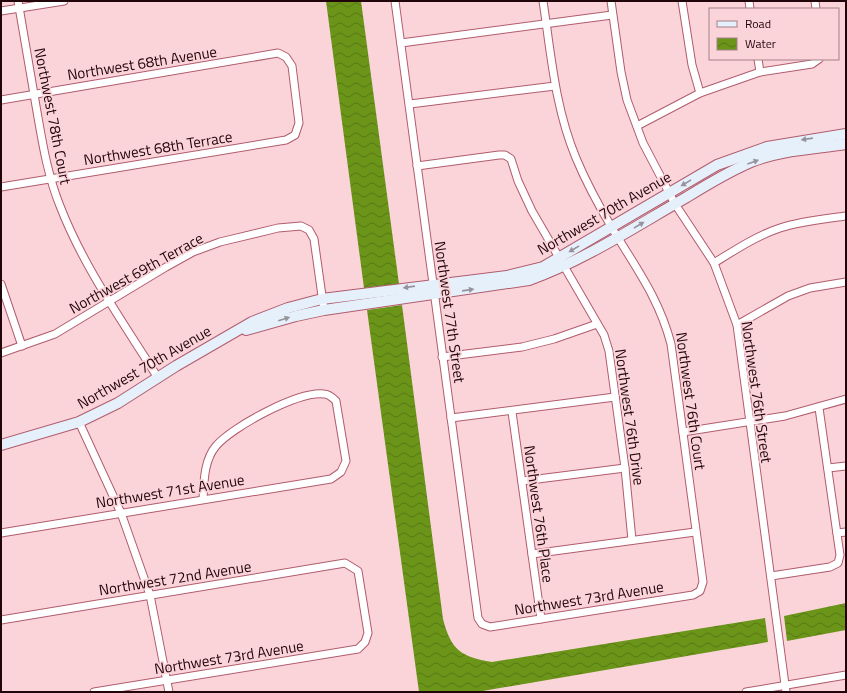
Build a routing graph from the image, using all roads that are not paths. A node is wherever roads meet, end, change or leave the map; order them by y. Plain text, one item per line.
1 (64, 1) edge
2 (395, 1) edge
3 (543, 1) edge
4 (611, 1) edge
5 (682, 1) edge
6 (19, 5) edge
7 (1, 11) edge
8 (612, 15) junction
9 (546, 23) junction
10 (401, 43) junction
11 (758, 60) edge
12 (818, 60) edge
13 (760, 72) junction
14 (555, 86) junction
15 (700, 93) junction
16 (34, 94) junction
17 (1, 100) edge
18 (410, 104) junction
19 (637, 126) junction
20 (846, 134) edge
21 (294, 135) joint
22 (846, 144) edge
23 (417, 166) junction
24 (51, 179) junction
25 (1, 187) edge
26 (669, 194) junction
27 (675, 204) junction
28 (846, 216) edge
29 (612, 228) junction
30 (618, 237) junction
31 (561, 262) junction
32 (714, 262) junction
33 (846, 282) edge
34 (1, 284) edge
35 (434, 289) junction
36 (322, 299) junction
37 (109, 302) junction
38 (324, 310) junction
39 (597, 324) junction
40 (736, 325) junction
41 (233, 333) junction
42 (22, 346) junction
43 (1, 353) edge
44 (442, 357) junction
45 (158, 378) junction
46 (615, 397) junction
47 (846, 399) edge
48 (819, 408) junction
49 (512, 412) junction
50 (451, 418) junction
51 (79, 422) junction
52 (749, 423) junction
53 (683, 432) junction
54 (1, 446) edge
55 (846, 466) edge
56 (625, 468) junction
57 (828, 468) junction
58 (522, 481) junction
59 (203, 499) junction
60 (121, 513) junction
61 (1, 532) edge
62 (695, 532) junction
63 (846, 532) edge
64 (837, 533) junction
65 (632, 540) junction
66 (532, 554) junction
67 (770, 576) junction
68 (700, 591) joint
69 (150, 595) junction
70 (541, 619) junction
71 (1, 620) edge
72 (482, 624) joint
73 (365, 642) joint
74 (846, 675) edge
75 (167, 680) junction
76 (785, 689) edge
77 (94, 692) edge
78 (169, 692) edge
79 (746, 692) edge

1 - 6 street
2 - 10 street, Northwest 77th Street
3 - 9 street, Northwest 76th Court
4 - 8 street, Northwest 76th Street
5 - 15 street
6 - 7 street
6 - 16 street, Northwest 78th Court
8 - 9 street
8 - 19 street, Northwest 76th Street
9 - 10 street
9 - 14 street, Northwest 76th Court
10 - 18 street, Northwest 77th Street
11 - 13 street
12 - 13 street
13 - 15 street
14 - 18 street
14 - 29 street, Northwest 76th Court
15 - 19 street
16 - 17 street, Northwest 68th Avenue
16 - 21 street, Northwest 68th Avenue
16 - 24 street, Northwest 78th Court
18 - 23 street, Northwest 77th Street
19 - 26 street, Northwest 76th Street
20 -> 26 street, Northwest 70th Avenue
21 - 24 street, Northwest 68th Terrace
27 -> 22 street, Northwest 70th Avenue
23 - 31 street, Northwest 76th Drive
23 - 35 street, Northwest 77th Street
24 - 25 street, Northwest 68th Terrace
24 - 37 street, Northwest 78th Court
26 - 27 street, Northwest 76th Street
26 - 29 street, Northwest 70th Avenue
30 -> 27 street, Northwest 70th Avenue
27 - 32 street, Northwest 76th Street
28 - 32 street
29 - 30 street, Northwest 76th Court
29 -> 31 street, Northwest 70th Avenue
30 - 31 street, Northwest 70th Avenue
30 - 53 street, Northwest 76th Court
31 - 35 street, Northwest 70th Avenue
31 - 39 street, Northwest 76th Drive
32 - 40 street, Northwest 76th Street
33 - 40 street
34 - 42 street
35 -> 36 street, Northwest 70th Avenue
35 - 38 street, Northwest 70th Avenue
35 - 44 street, Northwest 77th Street
36 - 37 street, Northwest 69th Terrace
36 - 38 street
36 - 41 street, Northwest 70th Avenue
37 - 42 street, Northwest 69th Terrace
37 - 45 street, Northwest 78th Court
41 -> 38 street, Northwest 70th Avenue
39 - 44 street
39 - 46 street, Northwest 76th Drive
40 - 52 street, Northwest 76th Street
41 - 45 street, Northwest 70th Avenue
42 - 43 street, Northwest 69th Terrace
44 - 50 street, Northwest 77th Street
45 - 51 street, Northwest 70th Avenue
46 - 49 street
46 - 56 street, Northwest 76th Drive
47 - 48 street
48 - 52 street
48 - 57 street
49 - 50 street
49 - 58 street, Northwest 76th Place
50 - 72 street, Northwest 77th Street
51 - 54 street, Northwest 70th Avenue
51 - 60 street
52 - 53 street
52 - 67 street, Northwest 76th Street
53 - 62 street, Northwest 76th Court
55 - 57 street
56 - 58 street
56 - 65 street, Northwest 76th Drive
57 - 64 street
58 - 66 street, Northwest 76th Place
59 - 59 street, Northwest 71st Avenue
59 - 60 street, Northwest 71st Avenue
60 - 61 street, Northwest 71st Avenue
60 - 69 street
62 - 65 street
62 - 68 street, Northwest 76th Court
63 - 64 street
64 - 67 street
65 - 66 street
66 - 70 street, Northwest 76th Place
67 - 76 street, Northwest 76th Street
68 - 70 street, Northwest 73rd Avenue
69 - 71 street, Northwest 72nd Avenue
69 - 73 street, Northwest 72nd Avenue
69 - 75 street
70 - 72 street, Northwest 73rd Avenue
73 - 75 street, Northwest 73rd Avenue
74 - 76 street
75 - 77 street, Northwest 73rd Avenue
75 - 78 street
76 - 79 street

